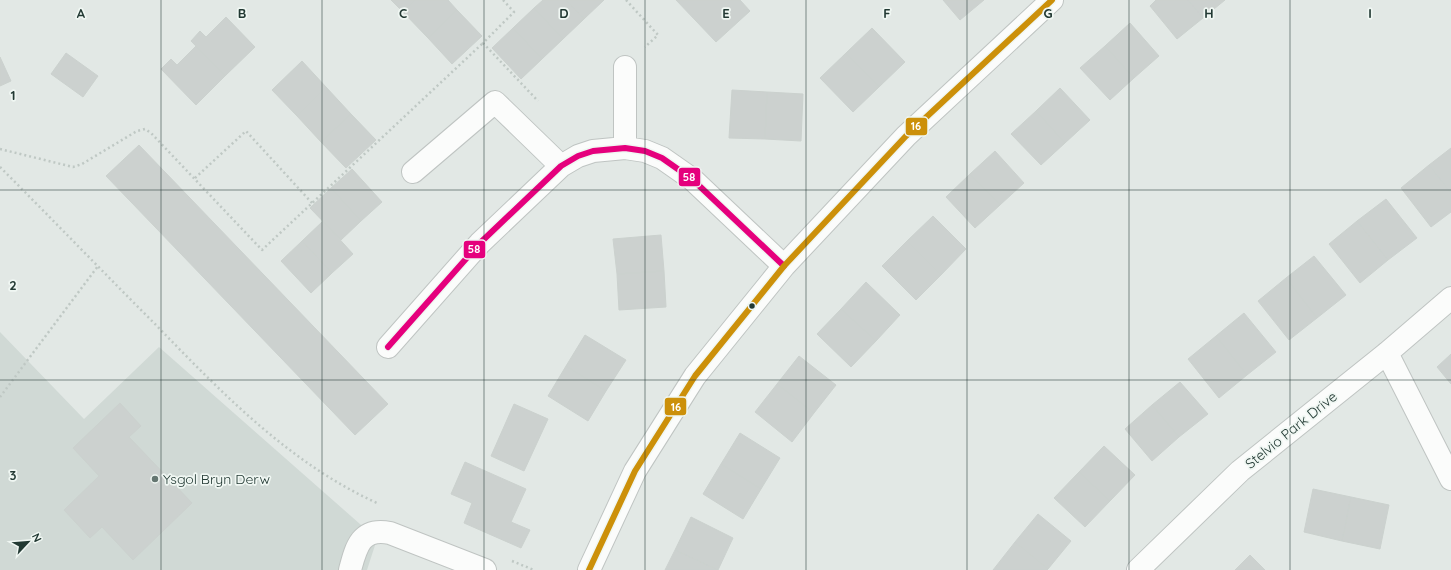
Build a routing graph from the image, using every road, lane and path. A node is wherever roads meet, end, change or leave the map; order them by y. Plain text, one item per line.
1 (503, 0) edge
2 (626, 0) edge
3 (1052, 0) edge
4 (484, 43) junction
5 (625, 67) joint
6 (541, 104) dead end
7 (625, 148) junction
8 (0, 149) edge
9 (561, 166) junction
10 (0, 167) edge
11 (413, 172) dead end
12 (195, 178) junction
13 (312, 203) junction
14 (98, 266) junction
15 (784, 266) junction
16 (1451, 298) edge
17 (388, 347) dead end
18 (1388, 353) junction
19 (0, 397) edge
20 (1451, 479) edge
21 (382, 505) dead end
22 (505, 558) dead end
23 (350, 570) edge
24 (485, 570) edge
25 (534, 570) edge
26 (589, 570) edge
27 (1138, 570) edge

1 - 4 path
2 - 5 path
3 - 15 street
4 - 6 path
4 - 13 path
5 - 7 street
7 - 9 street
7 - 15 street
8 - 12 path
9 - 11 street
9 - 17 street
10 - 14 path
12 - 13 path
12 - 13 path
14 - 19 path
14 - 21 path
15 - 26 street
16 - 18 street, Stelvio Park Drive
18 - 20 street
18 - 27 street, Stelvio Park Drive
22 - 25 path
23 - 24 street

